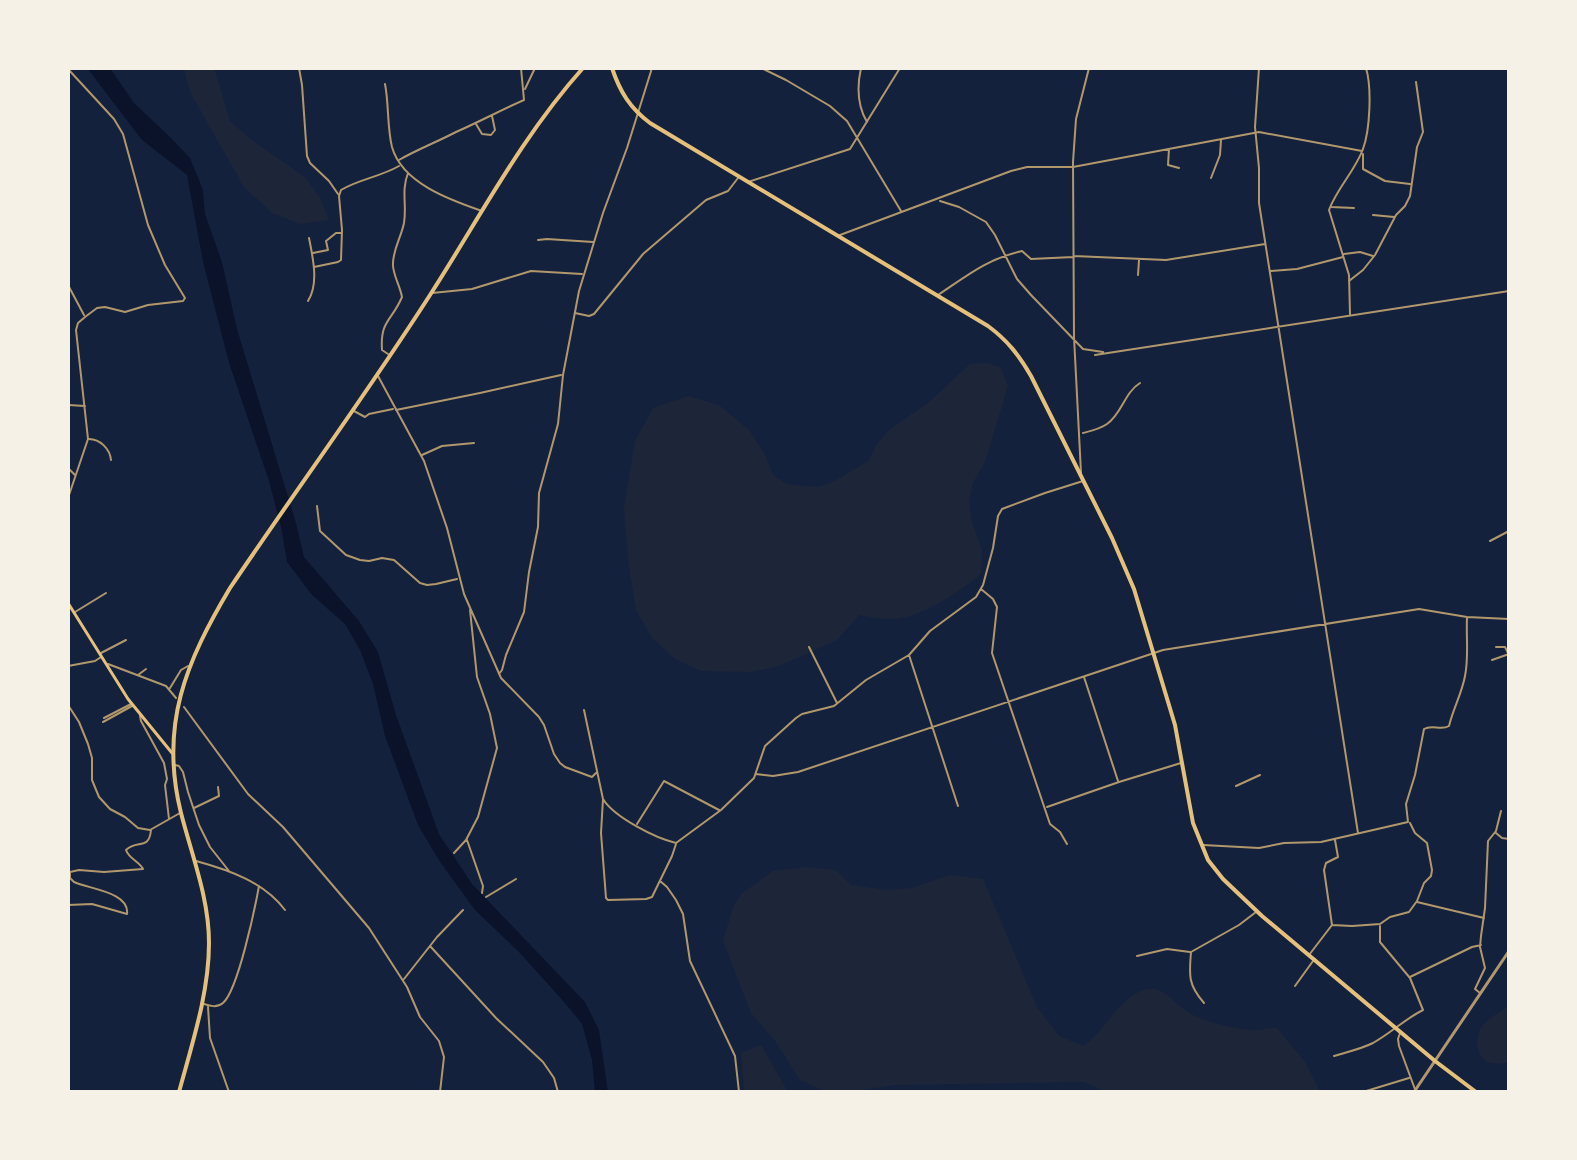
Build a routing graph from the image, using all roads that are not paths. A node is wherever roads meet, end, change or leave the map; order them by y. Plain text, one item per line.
1 (299, 68) edge
2 (521, 68) edge
3 (535, 68) edge
4 (583, 68) edge
5 (612, 68) edge
6 (652, 68) edge
7 (761, 68) edge
8 (861, 68) edge
9 (900, 68) edge
10 (1089, 68) edge
11 (1259, 68) edge
12 (1366, 68) edge
13 (68, 69) edge
14 (1416, 82) dead end
15 (385, 84) dead end
16 (524, 91) junction
17 (637, 113) junction
18 (492, 115) junction
19 (868, 122) junction
20 (476, 123) junction
21 (1255, 133) junction
22 (858, 138) junction
23 (1221, 139) junction
24 (1169, 148) junction
25 (1362, 152) junction
26 (400, 163) junction
27 (1073, 167) junction
28 (1179, 168) dead end
29 (408, 173) junction
30 (739, 177) junction
31 (1211, 178) dead end
32 (747, 182) junction
33 (1411, 184) junction
34 (339, 195) junction
35 (939, 199) junction
36 (1330, 207) junction
37 (1354, 208) dead end
38 (482, 211) junction
39 (902, 213) junction
40 (1373, 215) dead end
41 (1395, 217) junction
42 (342, 234) junction
43 (838, 236) junction
44 (309, 238) dead end
45 (538, 240) dead end
46 (594, 242) junction
47 (1265, 244) junction
48 (312, 253) junction
49 (1005, 255) junction
50 (1343, 255) junction
51 (1374, 256) junction
52 (1073, 257) junction
53 (1139, 259) junction
54 (314, 267) junction
55 (1270, 271) junction
56 (584, 274) junction
57 (1138, 275) dead end
58 (1349, 281) junction
59 (68, 285) edge
60 (1509, 291) edge
61 (431, 293) junction
62 (937, 295) junction
63 (308, 301) dead end
64 (573, 313) junction
65 (1350, 316) junction
66 (85, 317) junction
67 (1278, 327) junction
68 (1075, 342) junction
69 (1105, 353) junction
70 (1095, 355) dead end
71 (390, 356) junction
72 (377, 375) junction
73 (563, 375) junction
74 (1140, 383) dead end
75 (68, 405) edge
76 (85, 406) junction
77 (395, 409) junction
78 (353, 411) junction
79 (1081, 434) junction
80 (88, 439) junction
81 (474, 443) dead end
82 (422, 455) junction
83 (111, 460) dead end
84 (68, 468) edge
85 (1081, 474) junction
86 (75, 475) junction
87 (1084, 481) junction
88 (68, 498) edge
89 (317, 506) dead end
90 (1509, 531) edge
91 (1490, 541) dead end
92 (459, 579) junction
93 (981, 589) junction
94 (106, 593) dead end
95 (68, 603) edge
96 (470, 609) junction
97 (74, 613) junction
98 (1467, 617) junction
99 (1509, 619) edge
100 (1325, 624) junction
101 (126, 640) dead end
102 (809, 647) dead end
103 (1496, 647) dead end
104 (1154, 652) junction
105 (1509, 654) edge
106 (101, 655) junction
107 (909, 655) junction
108 (1492, 660) dead end
109 (106, 664) junction
110 (68, 666) edge
111 (190, 666) junction
112 (146, 669) dead end
113 (499, 674) junction
114 (138, 675) junction
115 (1083, 675) junction
116 (169, 689) junction
117 (176, 698) dead end
118 (1008, 701) junction
119 (132, 704) junction
120 (837, 704) junction
121 (68, 705) edge
122 (184, 707) dead end
123 (584, 710) dead end
124 (141, 715) junction
125 (104, 720) dead end
126 (933, 726) junction
127 (172, 753) junction
128 (1182, 763) junction
129 (173, 764) junction
130 (598, 772) junction
131 (756, 774) junction
132 (1260, 775) dead end
133 (1119, 782) junction
134 (1236, 786) dead end
135 (218, 787) dead end
136 (603, 799) junction
137 (958, 806) dead end
138 (1045, 808) junction
139 (193, 809) junction
140 (721, 810) junction
141 (1501, 811) dead end
142 (181, 813) junction
143 (169, 819) junction
144 (1408, 822) junction
145 (637, 825) junction
146 (151, 830) junction
147 (1494, 832) junction
148 (1358, 833) junction
149 (466, 838) junction
150 (1335, 839) junction
151 (1509, 839) edge
152 (676, 843) junction
153 (1067, 844) dead end
154 (1201, 845) junction
155 (454, 853) dead end
156 (195, 861) junction
157 (229, 871) junction
158 (516, 879) dead end
159 (660, 881) junction
160 (259, 886) junction
161 (482, 893) dead end
162 (486, 897) dead end
163 (1416, 902) junction
164 (68, 905) edge
165 (285, 910) dead end
166 (463, 910) dead end
167 (1257, 911) junction
168 (1484, 918) junction
169 (1380, 924) junction
170 (1332, 925) junction
171 (1481, 945) junction
172 (430, 946) junction
173 (1509, 951) edge
174 (1191, 952) junction
175 (1137, 956) dead end
176 (1311, 958) junction
177 (1409, 977) junction
178 (403, 980) junction
179 (1295, 986) dead end
180 (1481, 994) junction
181 (201, 1003) junction
182 (1204, 1003) dead end
183 (208, 1006) junction
184 (1398, 1030) junction
185 (1334, 1056) dead end
186 (1435, 1061) junction
187 (1411, 1078) junction
188 (1415, 1091) edge
189 (179, 1092) edge
190 (229, 1092) edge
191 (440, 1092) edge
192 (558, 1092) edge
193 (739, 1092) edge
194 (1363, 1092) edge
195 (1476, 1092) edge

1 - 34 street
2 - 16 street
3 - 16 street
4 - 38 main road
5 - 17 main road
6 - 17 street
7 - 22 street
8 - 19 street
9 - 19 street
10 - 27 street
11 - 21 street
12 - 25 street
13 - 66 street
14 - 33 street
15 - 26 street
16 - 18 street
17 - 30 main road
17 - 46 street
18 - 20 street
18 - 20 street
19 - 22 street
20 - 26 street
21 - 23 street
21 - 25 street
21 - 47 street
22 - 32 street
22 - 39 street
23 - 24 street
23 - 31 street
24 - 27 street
24 - 28 street
25 - 33 street
25 - 36 street
26 - 29 street
26 - 34 street
27 - 35 street
27 - 52 street
29 - 38 street
29 - 71 street
30 - 32 main road
30 - 64 street
32 - 43 main road
33 - 41 street
34 - 42 street
35 - 39 street
35 - 49 street
36 - 37 street
36 - 50 street
38 - 61 main road
39 - 43 street
40 - 41 street
41 - 51 street
42 - 48 street
42 - 54 street
43 - 62 main road
44 - 48 street
45 - 46 street
46 - 56 street
47 - 53 street
47 - 55 street
48 - 54 street
49 - 52 street
49 - 62 street
49 - 68 street
50 - 51 street
50 - 55 street
50 - 58 street
51 - 58 street
52 - 53 street
52 - 68 street
53 - 57 street
54 - 63 street
55 - 67 street
56 - 61 street
56 - 64 street
58 - 65 street
59 - 66 street
60 - 65 street
61 - 71 main road
62 - 85 main road
64 - 73 street
65 - 67 street
66 - 76 street
67 - 69 street
67 - 100 street
68 - 69 street
68 - 79 street
69 - 70 street
71 - 72 main road
72 - 77 street
72 - 78 main road
73 - 77 street
73 - 113 street
74 - 79 street
75 - 76 street
76 - 80 street
77 - 78 street
77 - 82 street
78 - 111 main road
79 - 85 street
80 - 83 street
80 - 86 street
81 - 82 street
82 - 92 street
84 - 86 street
85 - 87 main road
86 - 88 street
87 - 93 street
87 - 104 main road
89 - 92 street
90 - 91 street
92 - 96 street
93 - 107 street
93 - 118 street
94 - 97 street
95 - 97 main road
96 - 113 street
96 - 149 street
97 - 106 main road
98 - 99 street
98 - 100 street
98 - 144 street
100 - 104 street
100 - 148 street
101 - 106 street
102 - 120 street
103 - 105 street
104 - 115 street
104 - 128 main road
105 - 108 street
106 - 109 main road
106 - 110 street
107 - 120 street
107 - 126 street
109 - 114 street
109 - 119 main road
111 - 116 street
111 - 127 main road
112 - 114 street
113 - 130 street
114 - 116 street
115 - 118 street
115 - 133 street
116 - 117 street
118 - 126 street
118 - 138 street
119 - 124 main road
119 - 125 street
120 - 131 street
121 - 146 street
122 - 178 street
123 - 130 street
124 - 127 main road
124 - 143 street
126 - 131 street
126 - 137 street
127 - 129 main road
128 - 133 street
128 - 154 main road
129 - 139 street
129 - 142 main road
130 - 136 street
131 - 140 street
132 - 134 street
133 - 138 street
135 - 139 street
136 - 145 street
136 - 159 street
138 - 153 street
139 - 157 street
140 - 145 street
140 - 152 street
141 - 147 street
142 - 143 street
142 - 156 main road
143 - 146 street
144 - 148 street
144 - 163 street
145 - 152 street
146 - 164 street
147 - 151 street
147 - 168 street
148 - 150 street
149 - 155 street
149 - 161 street
150 - 154 street
150 - 170 street
152 - 159 street
154 - 167 main road
156 - 157 street
156 - 181 main road
157 - 160 street
158 - 162 street
159 - 193 street
160 - 165 street
160 - 183 street
163 - 168 street
163 - 169 street
166 - 172 street
167 - 174 street
167 - 176 main road
168 - 171 street
169 - 170 street
169 - 177 street
170 - 176 street
171 - 177 street
171 - 180 street
172 - 178 street
172 - 192 street
173 - 180 street
174 - 175 street
174 - 182 street
176 - 179 street
176 - 184 main road
177 - 184 street
178 - 191 street
180 - 186 street
181 - 183 street
181 - 189 main road
183 - 190 street
184 - 185 street
184 - 186 main road
184 - 187 street
186 - 188 street
186 - 195 main road
187 - 188 street
187 - 194 street

